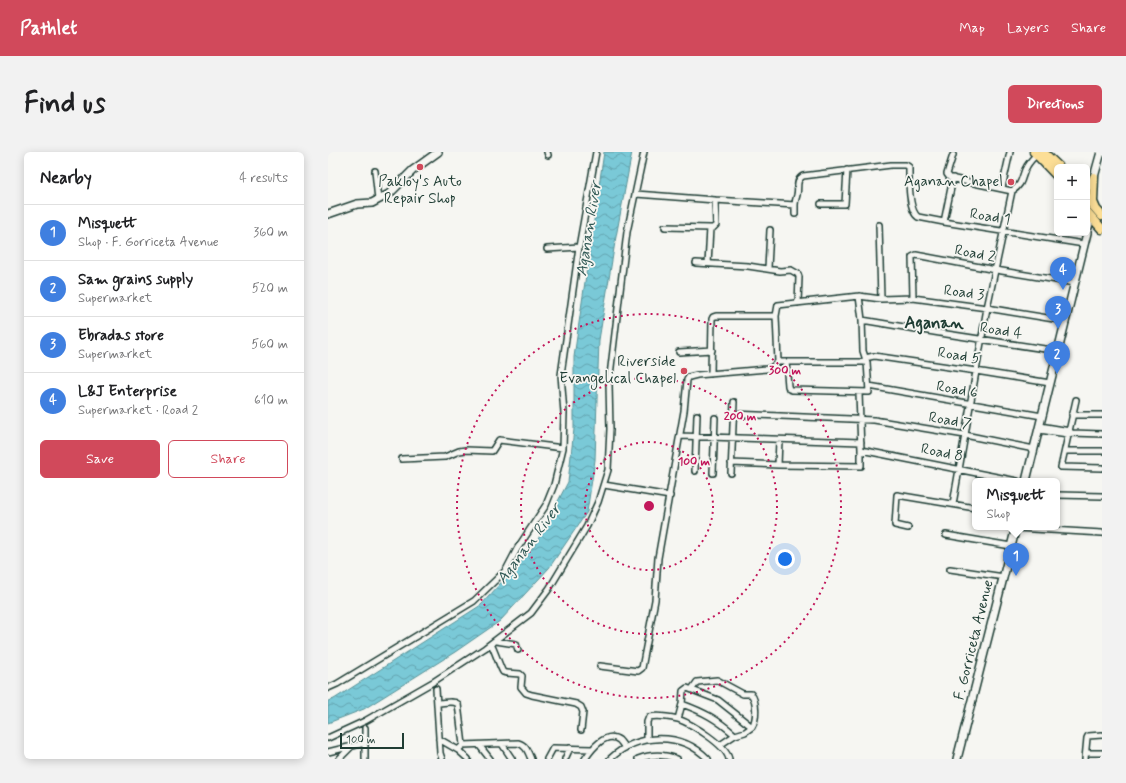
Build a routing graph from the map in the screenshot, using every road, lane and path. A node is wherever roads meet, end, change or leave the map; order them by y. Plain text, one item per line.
1 (438, 152) edge
2 (596, 152) edge
3 (644, 152) edge
4 (1010, 152) edge
5 (1038, 153) edge
6 (953, 155) dead end
7 (1100, 156) edge
8 (1054, 164) edge
9 (1099, 168) edge
10 (847, 170) junction
11 (375, 171) dead end
12 (1054, 172) edge
13 (1094, 177) junction
14 (953, 178) junction
15 (1090, 183) edge
16 (1002, 188) junction
17 (1012, 191) junction
18 (636, 194) junction
19 (378, 200) junction
20 (715, 200) junction
21 (1088, 200) edge
22 (821, 204) dead end
23 (795, 205) junction
24 (1096, 209) junction
25 (328, 214) edge
26 (795, 214) dead end
27 (1090, 215) edge
28 (1102, 216) edge
29 (944, 222) junction
30 (879, 224) dead end
31 (1090, 226) edge
32 (1100, 226) edge
33 (664, 227) dead end
34 (710, 228) junction
35 (770, 230) dead end
36 (1004, 232) junction
37 (1086, 236) edge
38 (1084, 244) junction
39 (579, 247) junction
40 (548, 249) dead end
41 (696, 263) dead end
42 (708, 264) junction
43 (768, 268) junction
44 (996, 270) junction
45 (1075, 283) junction
46 (859, 296) junction
47 (912, 298) junction
48 (881, 299) junction
49 (798, 303) junction
50 (986, 308) junction
51 (776, 316) junction
52 (862, 320) junction
53 (1066, 321) junction
54 (982, 340) junction
55 (712, 350) junction
56 (1058, 351) junction
57 (678, 352) dead end
58 (866, 360) junction
59 (778, 362) junction
60 (786, 362) junction
61 (976, 371) junction
62 (711, 374) junction
63 (1050, 383) junction
64 (869, 386) junction
65 (859, 393) junction
66 (1076, 400) dead end
67 (734, 402) dead end
68 (970, 404) junction
69 (734, 414) junction
70 (697, 415) dead end
71 (1072, 415) junction
72 (1102, 415) edge
73 (1042, 416) junction
74 (715, 418) dead end
75 (860, 419) junction
76 (1039, 428) junction
77 (1070, 433) junction
78 (1102, 434) edge
79 (965, 435) junction
80 (680, 436) junction
81 (697, 437) junction
82 (715, 438) junction
83 (732, 438) junction
84 (779, 440) junction
85 (861, 442) junction
86 (563, 448) junction
87 (862, 450) junction
88 (1034, 450) junction
89 (1065, 451) junction
90 (1102, 451) edge
91 (402, 459) dead end
92 (732, 462) junction
93 (778, 465) junction
94 (1102, 468) edge
95 (959, 469) junction
96 (695, 471) dead end
97 (713, 473) dead end
98 (731, 473) dead end
99 (1002, 478) edge
100 (1027, 478) edge
101 (604, 485) junction
102 (1060, 495) edge
103 (670, 496) junction
104 (1102, 496) edge
105 (953, 504) junction
106 (972, 507) edge
107 (908, 528) dead end
108 (1016, 530) edge
109 (1050, 530) edge
110 (1102, 533) edge
111 (946, 535) dead end
112 (1012, 546) junction
113 (950, 569) dead end
114 (1004, 577) junction
115 (493, 642) junction
116 (518, 650) dead end
117 (600, 666) dead end
118 (328, 688) edge
119 (436, 689) dead end
120 (692, 689) junction
121 (437, 703) junction
122 (682, 704) junction
123 (678, 720) junction
124 (752, 727) junction
125 (365, 728) dead end
126 (581, 730) dead end
127 (735, 735) junction
128 (1102, 735) edge
129 (328, 738) edge
130 (439, 740) junction
131 (647, 740) junction
132 (365, 743) junction
133 (502, 744) junction
134 (463, 745) junction
135 (479, 745) junction
136 (720, 745) junction
137 (353, 746) junction
138 (570, 748) junction
139 (625, 748) junction
140 (592, 749) junction
141 (458, 750) junction
142 (328, 752) edge
143 (1086, 753) junction
144 (1102, 753) edge
145 (339, 759) edge
146 (365, 759) edge
147 (442, 759) edge
148 (468, 759) edge
149 (490, 759) edge
150 (512, 759) edge
151 (531, 759) edge
152 (547, 759) edge
153 (565, 759) edge
154 (585, 759) edge
155 (610, 759) edge
156 (638, 759) edge
157 (677, 759) edge
158 (708, 759) edge
159 (730, 759) edge
160 (957, 759) edge
161 (1085, 759) edge

1 - 19 main road
2 - 39 street
3 - 18 street
4 - 16 street
5 - 8 main road
5 - 12 main road
5 - 17 street
6 - 14 street
7 - 9 main road
9 - 13 main road
10 - 22 street
10 - 23 street
10 - 29 street, Road 1
11 - 19 street
13 - 15 main road
13 - 24 main road
14 - 16 street
14 - 29 street
16 - 17 street
17 - 36 street
18 - 20 street
18 - 101 street
19 - 25 main road
20 - 23 street
20 - 34 street
21 - 24 main road
23 - 26 street
24 - 28 main road
27 - 32 main road
29 - 36 street, Road 1
30 - 48 street
31 - 32 main road
33 - 34 street
34 - 42 street
35 - 43 street
36 - 38 street, Road 1
36 - 44 street
37 - 38 main road
38 - 45 main road
39 - 40 street
39 - 86 street
41 - 42 street
42 - 43 street
43 - 49 street
44 - 45 street, Road 2
44 - 47 street, Road 2
44 - 50 street
45 - 53 main road
46 - 48 street, Road 3
46 - 49 street, Road 3
46 - 52 street
47 - 48 street, Road 3
47 - 50 street, Road 3
49 - 51 street, Road 3
50 - 53 street, Road 3
50 - 54 street
51 - 55 street
51 - 59 street
52 - 54 street, Road 4
52 - 58 street
53 - 56 main road
54 - 56 street, Road 4
54 - 61 street
55 - 57 street
55 - 62 street
56 - 63 main road
58 - 60 street, Road 5
58 - 61 street, Road 5
58 - 64 street
59 - 60 street, Road 5
59 - 62 street
60 - 65 street
61 - 63 street, Road 5
61 - 68 street
62 - 80 street
63 - 73 main road
64 - 65 street
64 - 68 street, Road 6
65 - 75 street
66 - 71 street
67 - 69 street
68 - 73 street, Road 6
68 - 79 street
69 - 75 street, Road 7
69 - 83 street
70 - 81 street
71 - 72 street
71 - 77 street
73 - 76 main road
74 - 82 street
75 - 79 street, Road 7
75 - 85 street
76 - 77 street
76 - 88 main road
77 - 78 street
77 - 89 street
79 - 88 street, Road 7
79 - 95 street
80 - 81 street
80 - 103 street
81 - 82 street
81 - 96 street
82 - 83 street
82 - 97 street
83 - 84 street
83 - 92 street
84 - 85 street
84 - 93 street
85 - 87 street
86 - 91 street
86 - 118 street
87 - 93 street
87 - 95 street, Road 8
88 - 100 main road
89 - 90 street
89 - 94 street
92 - 93 street
92 - 98 street
95 - 99 street, Road 8
95 - 105 street
101 - 103 street
101 - 115 street
102 - 104 street
103 - 117 street
105 - 106 street
105 - 107 street
108 - 112 main road, F. Gorriceta Avenue
109 - 110 street
111 - 112 street
112 - 114 main road, F. Gorriceta Avenue
113 - 114 street
114 - 160 main road, F. Gorriceta Avenue
115 - 116 street
115 - 126 street
115 - 129 street
119 - 121 street
120 - 122 street
120 - 124 street
120 - 124 street
121 - 130 street
121 - 134 street
122 - 123 street
122 - 127 street
123 - 131 street
123 - 136 street
124 - 127 street
125 - 132 street
127 - 136 street
128 - 143 street
130 - 141 street
130 - 147 street
131 - 139 street
131 - 158 street
132 - 137 street
132 - 146 street
133 - 135 street
133 - 150 street
133 - 151 street
134 - 135 street
134 - 141 street
135 - 149 street
136 - 159 street
137 - 142 street
137 - 145 street
138 - 140 street
138 - 152 street
138 - 153 street
139 - 140 street
139 - 155 street
140 - 154 street
141 - 148 street
143 - 144 street
143 - 161 street
156 - 157 street

